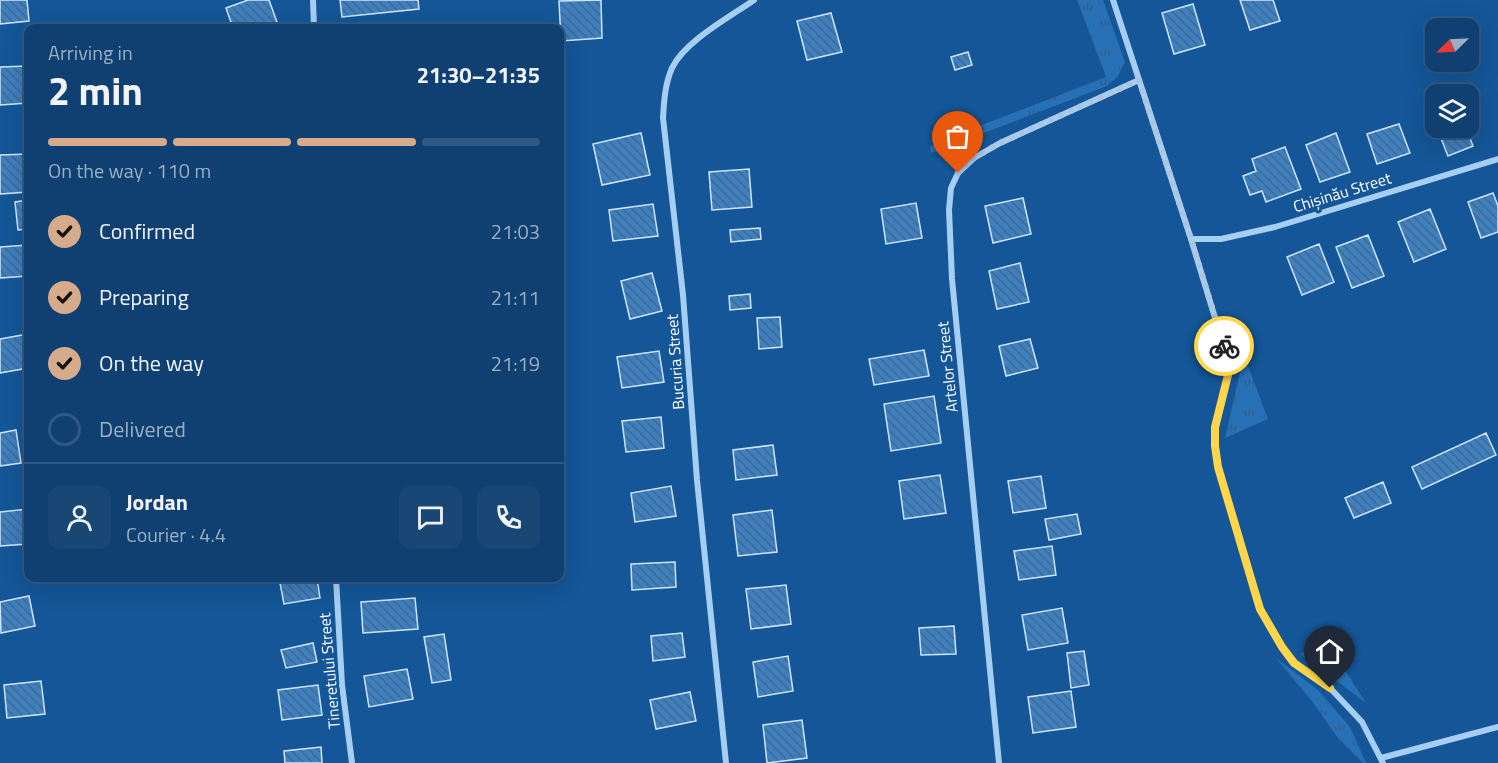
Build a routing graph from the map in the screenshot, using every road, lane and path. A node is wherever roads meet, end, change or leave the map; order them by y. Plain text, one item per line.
1 (313, 0) edge
2 (754, 0) edge
3 (1113, 0) edge
4 (314, 24) edge
5 (1139, 80) junction
6 (1498, 159) edge
7 (1191, 239) junction
8 (336, 582) edge
9 (1498, 728) edge
10 (1382, 761) edge
11 (352, 763) edge
12 (726, 763) edge
13 (999, 763) edge

1 - 4 street
2 - 12 street, Bucuria Street
3 - 5 street
5 - 7 street
5 - 13 street, Artelor Street
6 - 7 street, Chișinău Street
7 - 10 street
8 - 11 street, Tineretului Street
9 - 10 street

